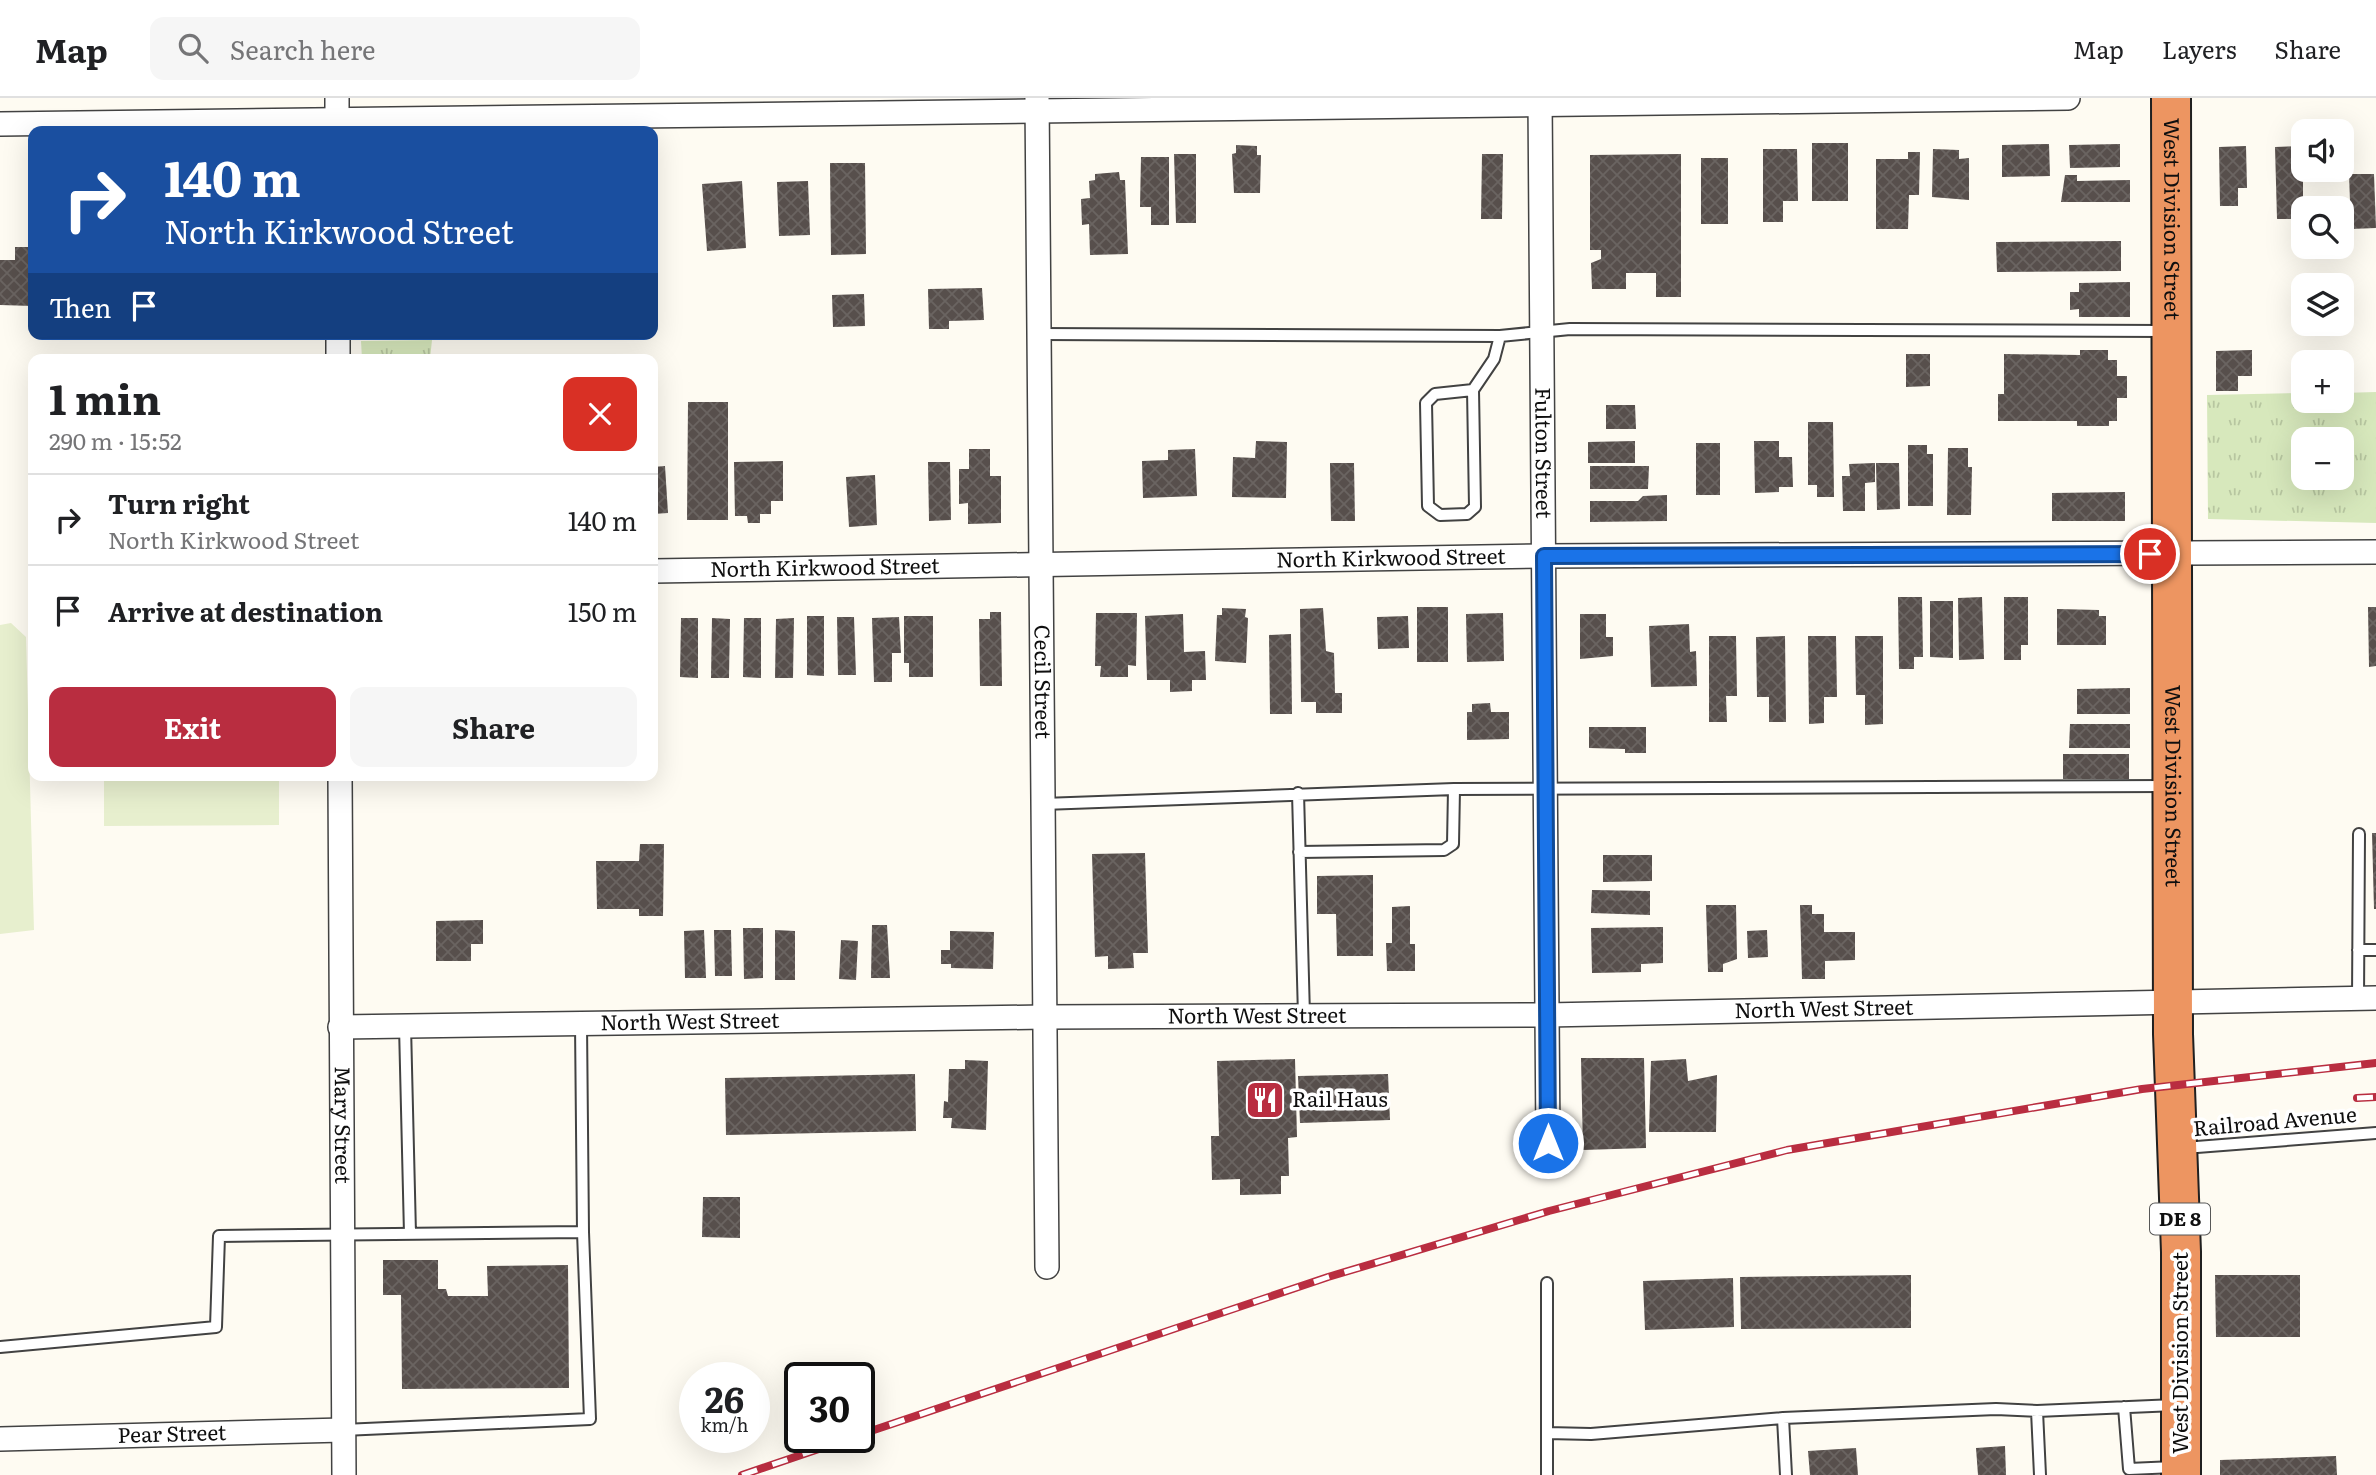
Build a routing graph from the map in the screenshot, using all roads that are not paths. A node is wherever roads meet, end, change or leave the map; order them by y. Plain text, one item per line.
1 (337, 98) edge
2 (2016, 98) edge
3 (2067, 98) edge
4 (2171, 98) edge
5 (1540, 102) edge
6 (1037, 105) edge
7 (0, 124) edge
8 (225, 126) edge
9 (337, 126) edge
10 (369, 126) edge
11 (1542, 331) junction
12 (2170, 331) junction
13 (1039, 334) junction
14 (1500, 336) junction
15 (1472, 390) junction
16 (2376, 552) edge
17 (2171, 554) junction
18 (1544, 556) junction
19 (1041, 566) junction
20 (658, 570) edge
21 (340, 781) edge
22 (2171, 786) junction
23 (1454, 789) junction
24 (1545, 789) junction
25 (1298, 793) junction
26 (1043, 804) junction
27 (2359, 834) dead end
28 (1299, 852) junction
29 (2358, 950) junction
30 (2376, 950) edge
31 (2367, 998) edge
32 (2173, 1004) junction
33 (1547, 1015) junction
34 (1304, 1016) junction
35 (1044, 1017) junction
36 (580, 1024) junction
37 (405, 1026) junction
38 (341, 1027) junction
39 (2376, 1133) edge
40 (1548, 1143) dead end
41 (2178, 1149) junction
42 (583, 1232) junction
43 (410, 1234) junction
44 (342, 1236) junction
45 (1046, 1267) dead end
46 (1547, 1283) dead end
47 (0, 1347) edge
48 (2181, 1405) junction
49 (2124, 1407) junction
50 (2037, 1411) junction
51 (1783, 1418) junction
52 (343, 1430) junction
53 (1547, 1433) junction
54 (0, 1439) edge
55 (2180, 1471) edge
56 (344, 1475) edge
57 (1547, 1475) edge
58 (1786, 1475) edge
59 (2040, 1475) edge

1 - 9 street
2 - 3 street
2 - 5 street
4 - 12 highway, West Division Street / DE 8
5 - 6 street
5 - 11 street, Fulton Street
6 - 10 street
6 - 13 street, Cecil Street
7 - 8 street
11 - 12 lane
11 - 14 lane
11 - 18 street, Fulton Street
12 - 17 highway, West Division Street / DE 8
13 - 14 lane
13 - 19 street, Cecil Street
14 - 15 lane
15 - 15 lane
16 - 17 street, North Kirkwood Street
17 - 18 street, North Kirkwood Street
17 - 22 highway, West Division Street / DE 8
18 - 19 street, North Kirkwood Street
18 - 24 street, Fulton Street
19 - 20 street, North Kirkwood Street
19 - 26 street, Cecil Street
21 - 38 street, Mary Street
22 - 24 lane
22 - 32 highway, West Division Street / DE 8
23 - 24 lane
23 - 25 lane
23 - 28 lane
24 - 33 street, Fulton Street
25 - 26 lane
25 - 28 lane
26 - 35 street, Cecil Street
27 - 29 lane
28 - 34 lane
29 - 30 lane
29 - 31 lane
31 - 32 street, North West Street
32 - 33 street, North West Street
32 - 41 highway, West Division Street / DE 8
33 - 34 street, North West Street
33 - 40 street, Fulton Street
34 - 35 street, North West Street
35 - 36 street, North West Street
35 - 45 street, Cecil Street
36 - 37 street, North West Street
36 - 42 lane
37 - 38 street, North West Street
37 - 43 lane
38 - 44 street, Mary Street
39 - 41 lane, Railroad Avenue
41 - 48 highway, West Division Street / DE 8
42 - 43 lane
42 - 52 lane
43 - 44 lane
44 - 47 lane
44 - 52 street, Mary Street
46 - 53 lane
48 - 49 lane
48 - 55 highway, West Division Street / DE 8
49 - 50 lane
49 - 55 lane
50 - 51 lane
50 - 59 lane
51 - 53 lane
51 - 58 lane
52 - 54 street, Pear Street
52 - 56 street, Mary Street
53 - 57 lane

